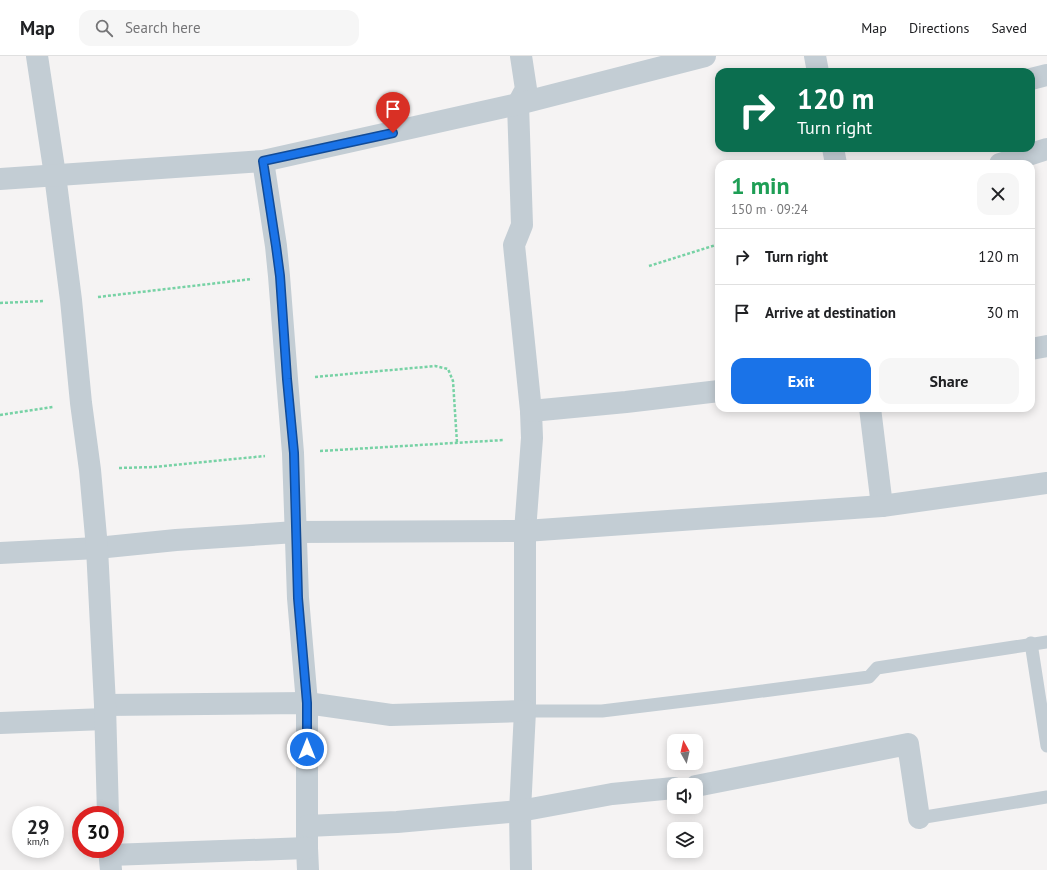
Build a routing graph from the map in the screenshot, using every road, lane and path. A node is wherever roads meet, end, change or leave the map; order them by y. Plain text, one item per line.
1 (37, 56) edge
2 (521, 56) edge
3 (705, 56) edge
4 (815, 56) edge
5 (817, 68) edge
6 (1047, 75) edge
7 (1035, 78) edge
8 (518, 104) junction
9 (1047, 149) edge
10 (1013, 160) edge
11 (263, 161) junction
12 (55, 175) junction
13 (0, 179) edge
14 (715, 245) edge
15 (649, 266) dead end
16 (280, 276) junction
17 (71, 300) junction
18 (0, 303) edge
19 (1047, 346) edge
20 (1035, 348) edge
21 (287, 379) junction
22 (715, 391) edge
23 (81, 403) junction
24 (531, 411) junction
25 (870, 412) edge
26 (0, 415) edge
27 (457, 443) dead end
28 (1047, 483) edge
29 (882, 506) junction
30 (525, 531) junction
31 (296, 532) junction
32 (97, 548) junction
33 (0, 553) edge
34 (1047, 642) edge
35 (1032, 643) junction
36 (307, 703) junction
37 (525, 711) junction
38 (105, 712) junction
39 (0, 723) edge
40 (1046, 726) edge
41 (1047, 746) edge
42 (703, 785) edge
43 (667, 789) edge
44 (1047, 797) edge
45 (108, 806) edge
46 (520, 811) junction
47 (919, 818) joint
48 (307, 826) junction
49 (307, 848) junction
50 (124, 857) edge
51 (308, 870) edge
52 (521, 870) edge

1 - 12 street
2 - 8 street
3 - 8 street
4 - 5 street
6 - 7 street
8 - 11 street
8 - 24 street
9 - 10 street
11 - 12 street
11 - 16 street
12 - 13 street
12 - 17 street
14 - 15 path
16 - 17 path
16 - 21 street
17 - 18 path
17 - 23 street
19 - 20 street
21 - 27 path
21 - 31 street
22 - 24 street
23 - 26 path
23 - 32 street
24 - 30 street
25 - 29 street
28 - 29 street
29 - 30 street
30 - 31 street
30 - 37 street
31 - 32 street
31 - 36 street
32 - 33 street
32 - 38 street
34 - 35 lane
35 - 37 lane
35 - 40 lane
36 - 37 street
36 - 38 street
36 - 48 street
37 - 46 street
38 - 39 street
38 - 45 street
40 - 41 lane
42 - 47 street
43 - 46 street
44 - 47 lane
46 - 48 street
46 - 52 street
48 - 49 street
49 - 50 street
49 - 51 street

